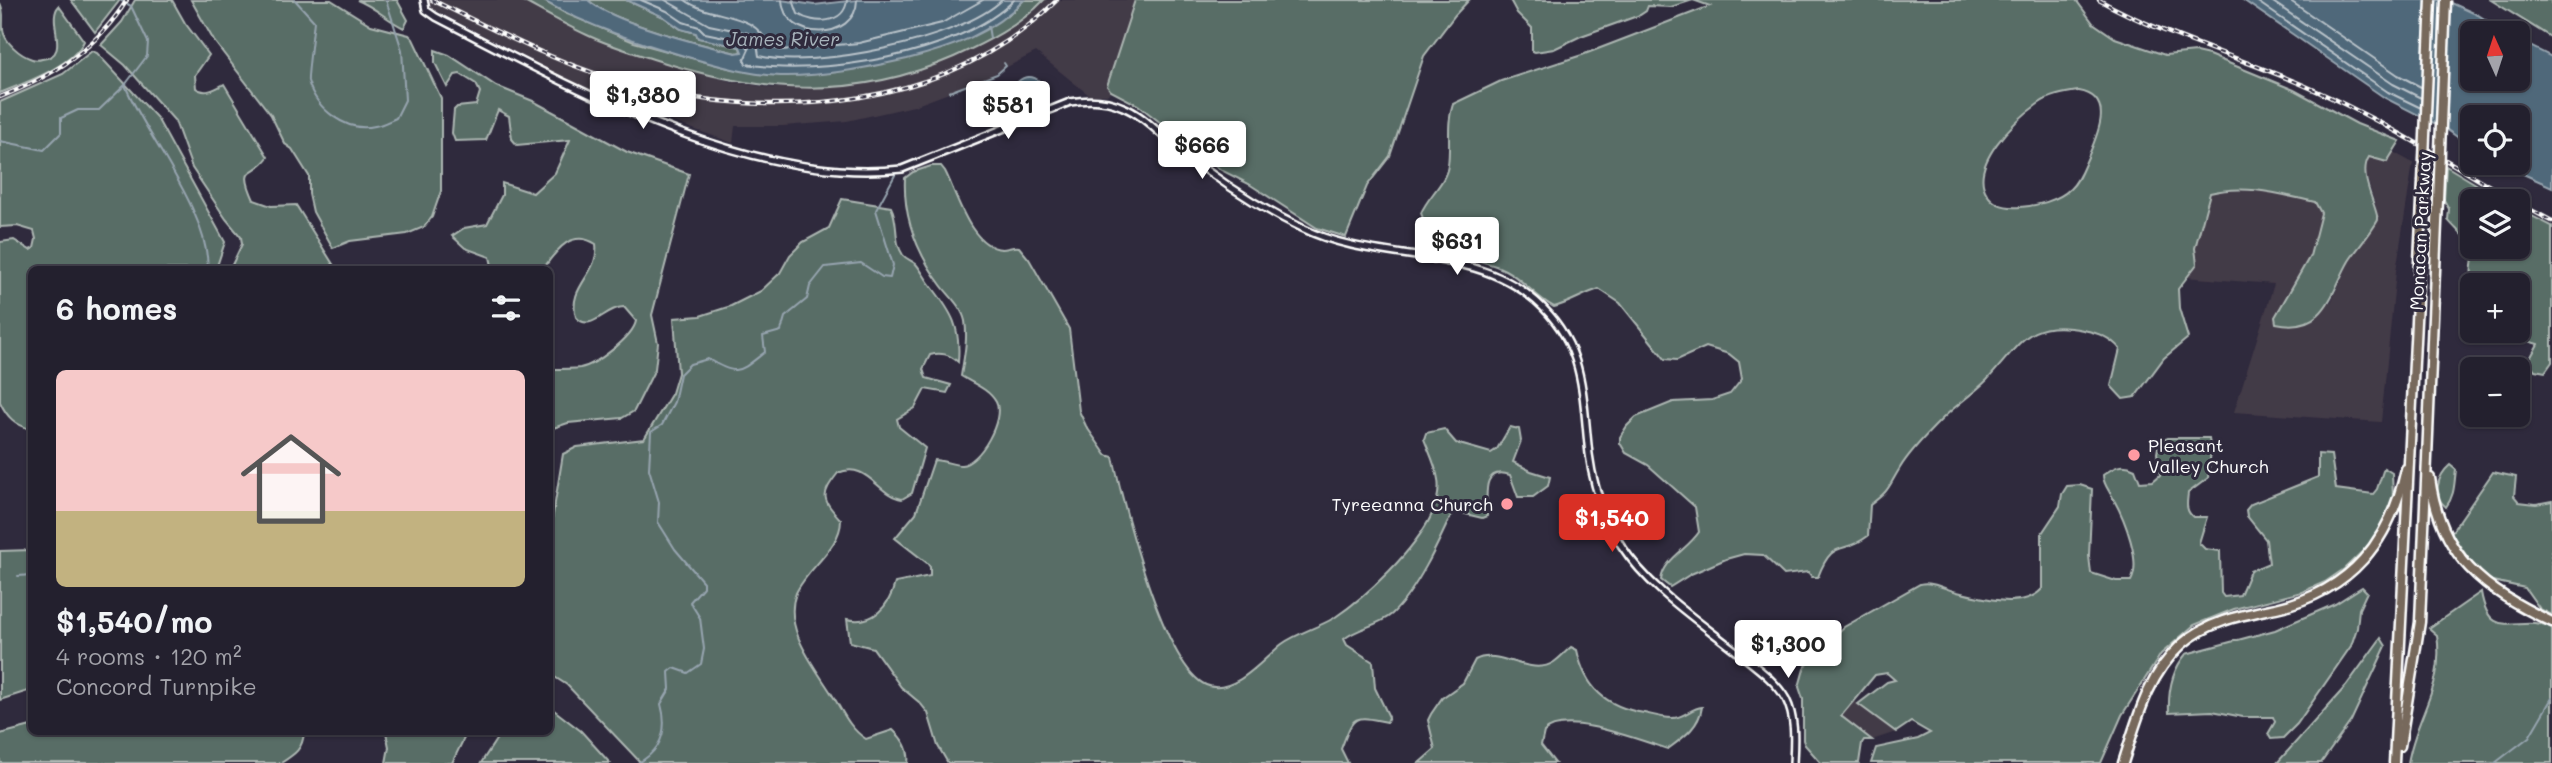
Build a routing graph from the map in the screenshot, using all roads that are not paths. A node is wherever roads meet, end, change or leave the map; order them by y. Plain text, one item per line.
1 (424, 0) edge
2 (2431, 0) edge
3 (2446, 0) edge
4 (2412, 424) junction
5 (2427, 463) junction
6 (2552, 622) edge
7 (1793, 763) edge
8 (2123, 763) edge
9 (2396, 763) edge

1 - 7 street
2 - 4 highway, Monacan Parkway, bridge
3 - 5 highway, Monacan Parkway, bridge
4 - 8 highway
4 - 9 highway
5 - 6 highway
5 - 9 highway

